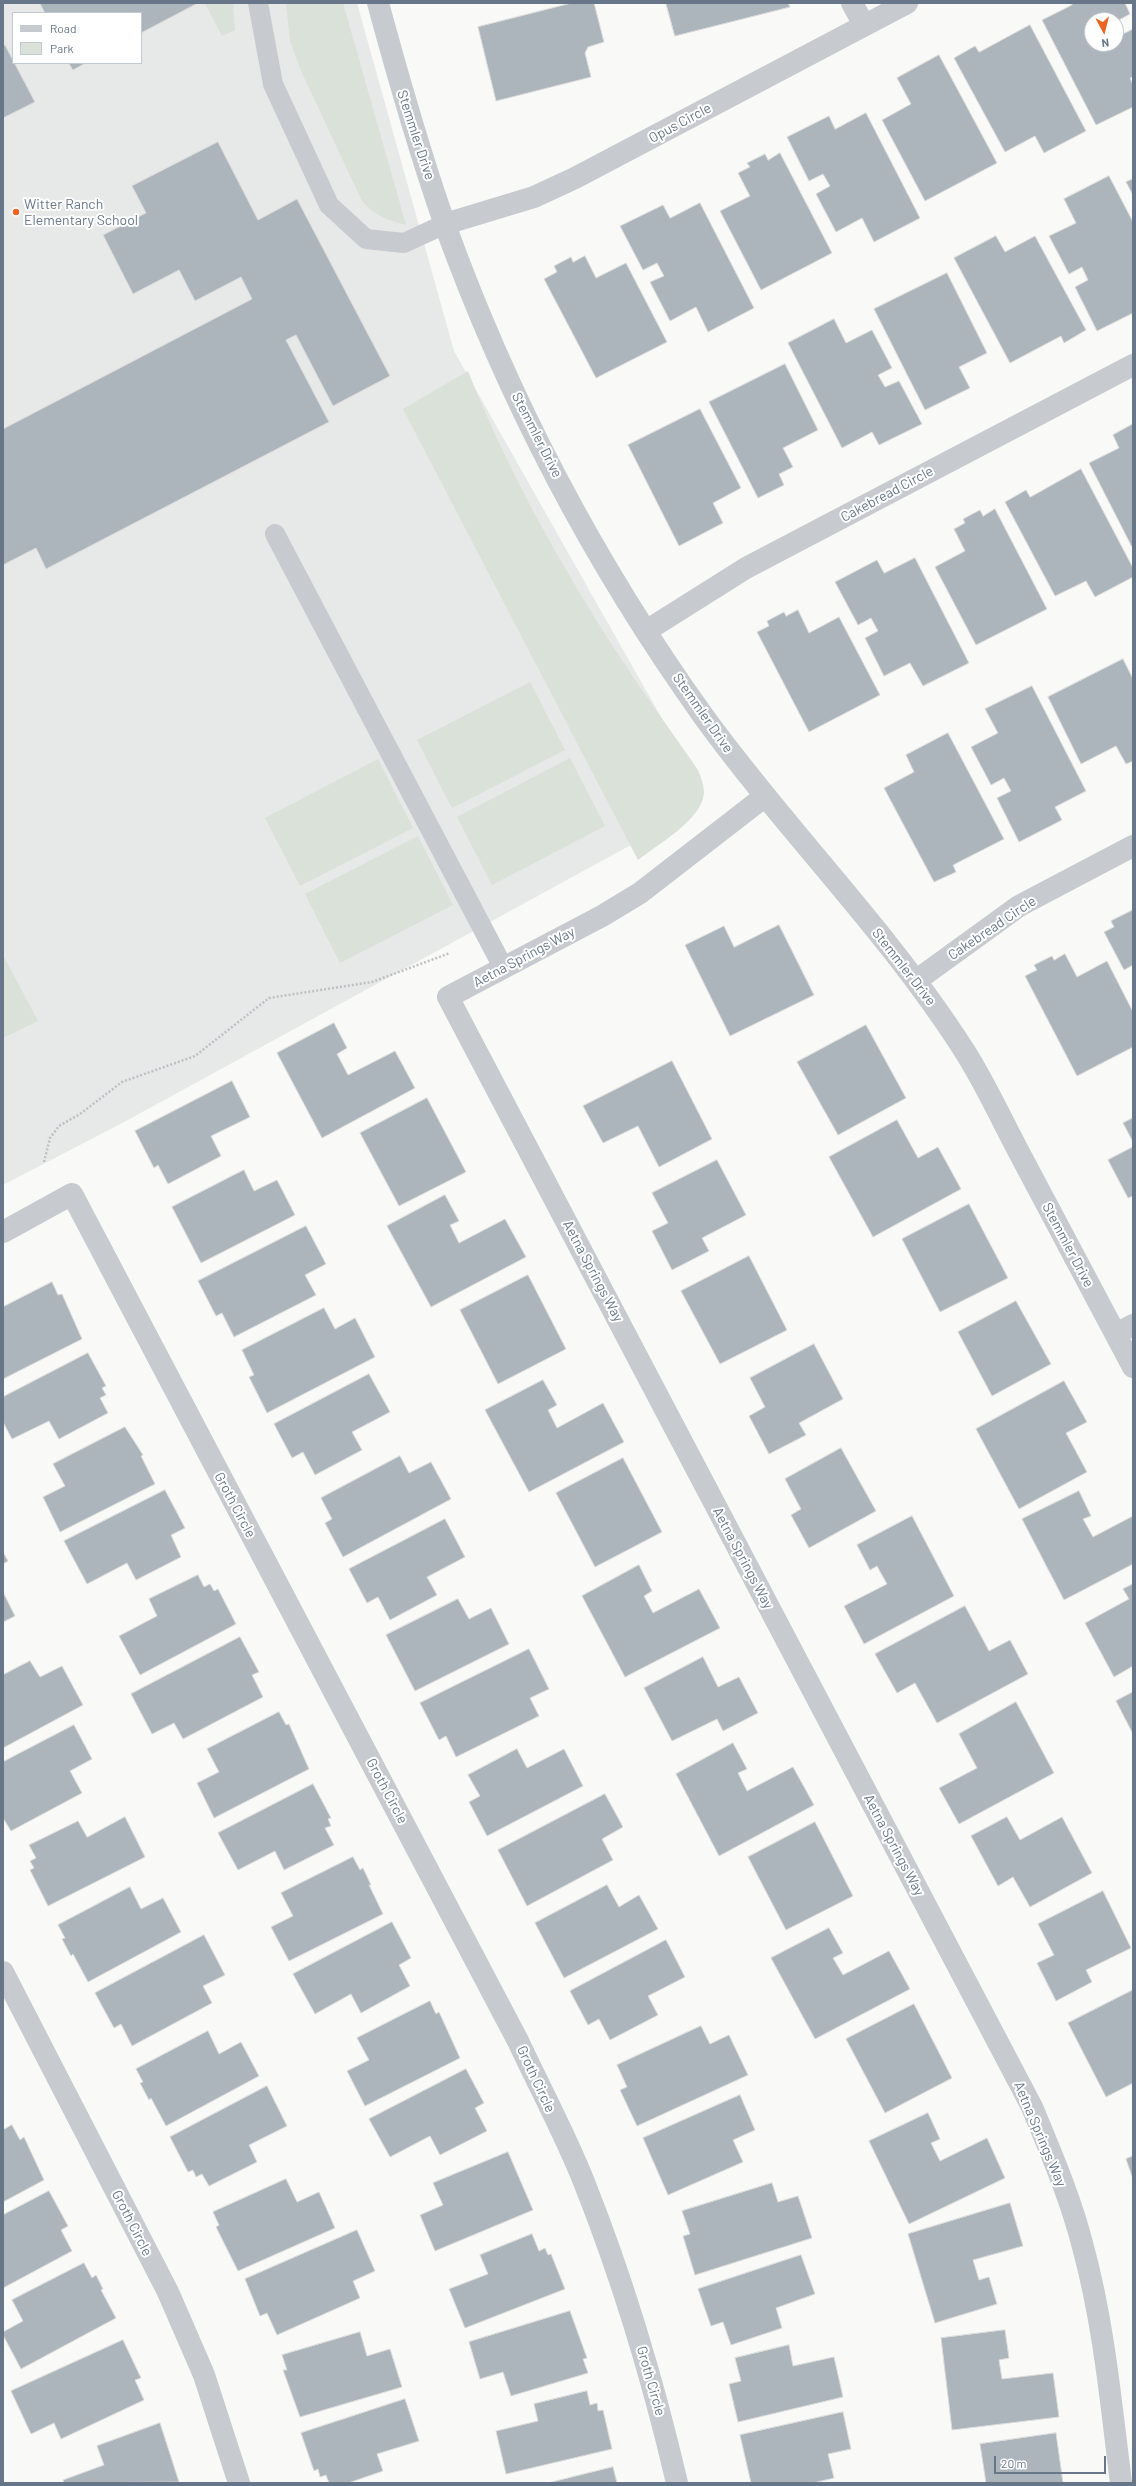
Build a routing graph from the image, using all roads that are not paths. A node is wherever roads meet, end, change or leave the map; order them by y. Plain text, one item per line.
1 (258, 3) edge
2 (378, 3) edge
3 (852, 3) edge
4 (906, 3) edge
5 (864, 25) junction
6 (445, 224) junction
7 (1133, 365) edge
8 (275, 534) dead end
9 (646, 630) junction
10 (764, 797) junction
11 (1133, 846) edge
12 (503, 967) junction
13 (916, 980) junction
14 (3, 1232) edge
15 (1124, 1329) edge
16 (1133, 1367) edge
17 (3, 1972) edge
18 (239, 2483) edge
19 (677, 2483) edge
20 (1121, 2483) edge

1 - 6 lane
2 - 6 street, Stemmler Drive
3 - 5 street
4 - 5 street, Opus Circle
5 - 6 street, Opus Circle
6 - 9 street, Stemmler Drive
7 - 9 street, Cakebread Circle
8 - 12 lane
9 - 10 street, Stemmler Drive
10 - 12 street, Aetna Springs Way
10 - 13 street, Stemmler Drive
11 - 13 street, Cakebread Circle
12 - 20 street, Aetna Springs Way
13 - 15 street, Stemmler Drive
14 - 19 street, Groth Circle
15 - 16 street, Stemmler Drive
17 - 18 street, Groth Circle

